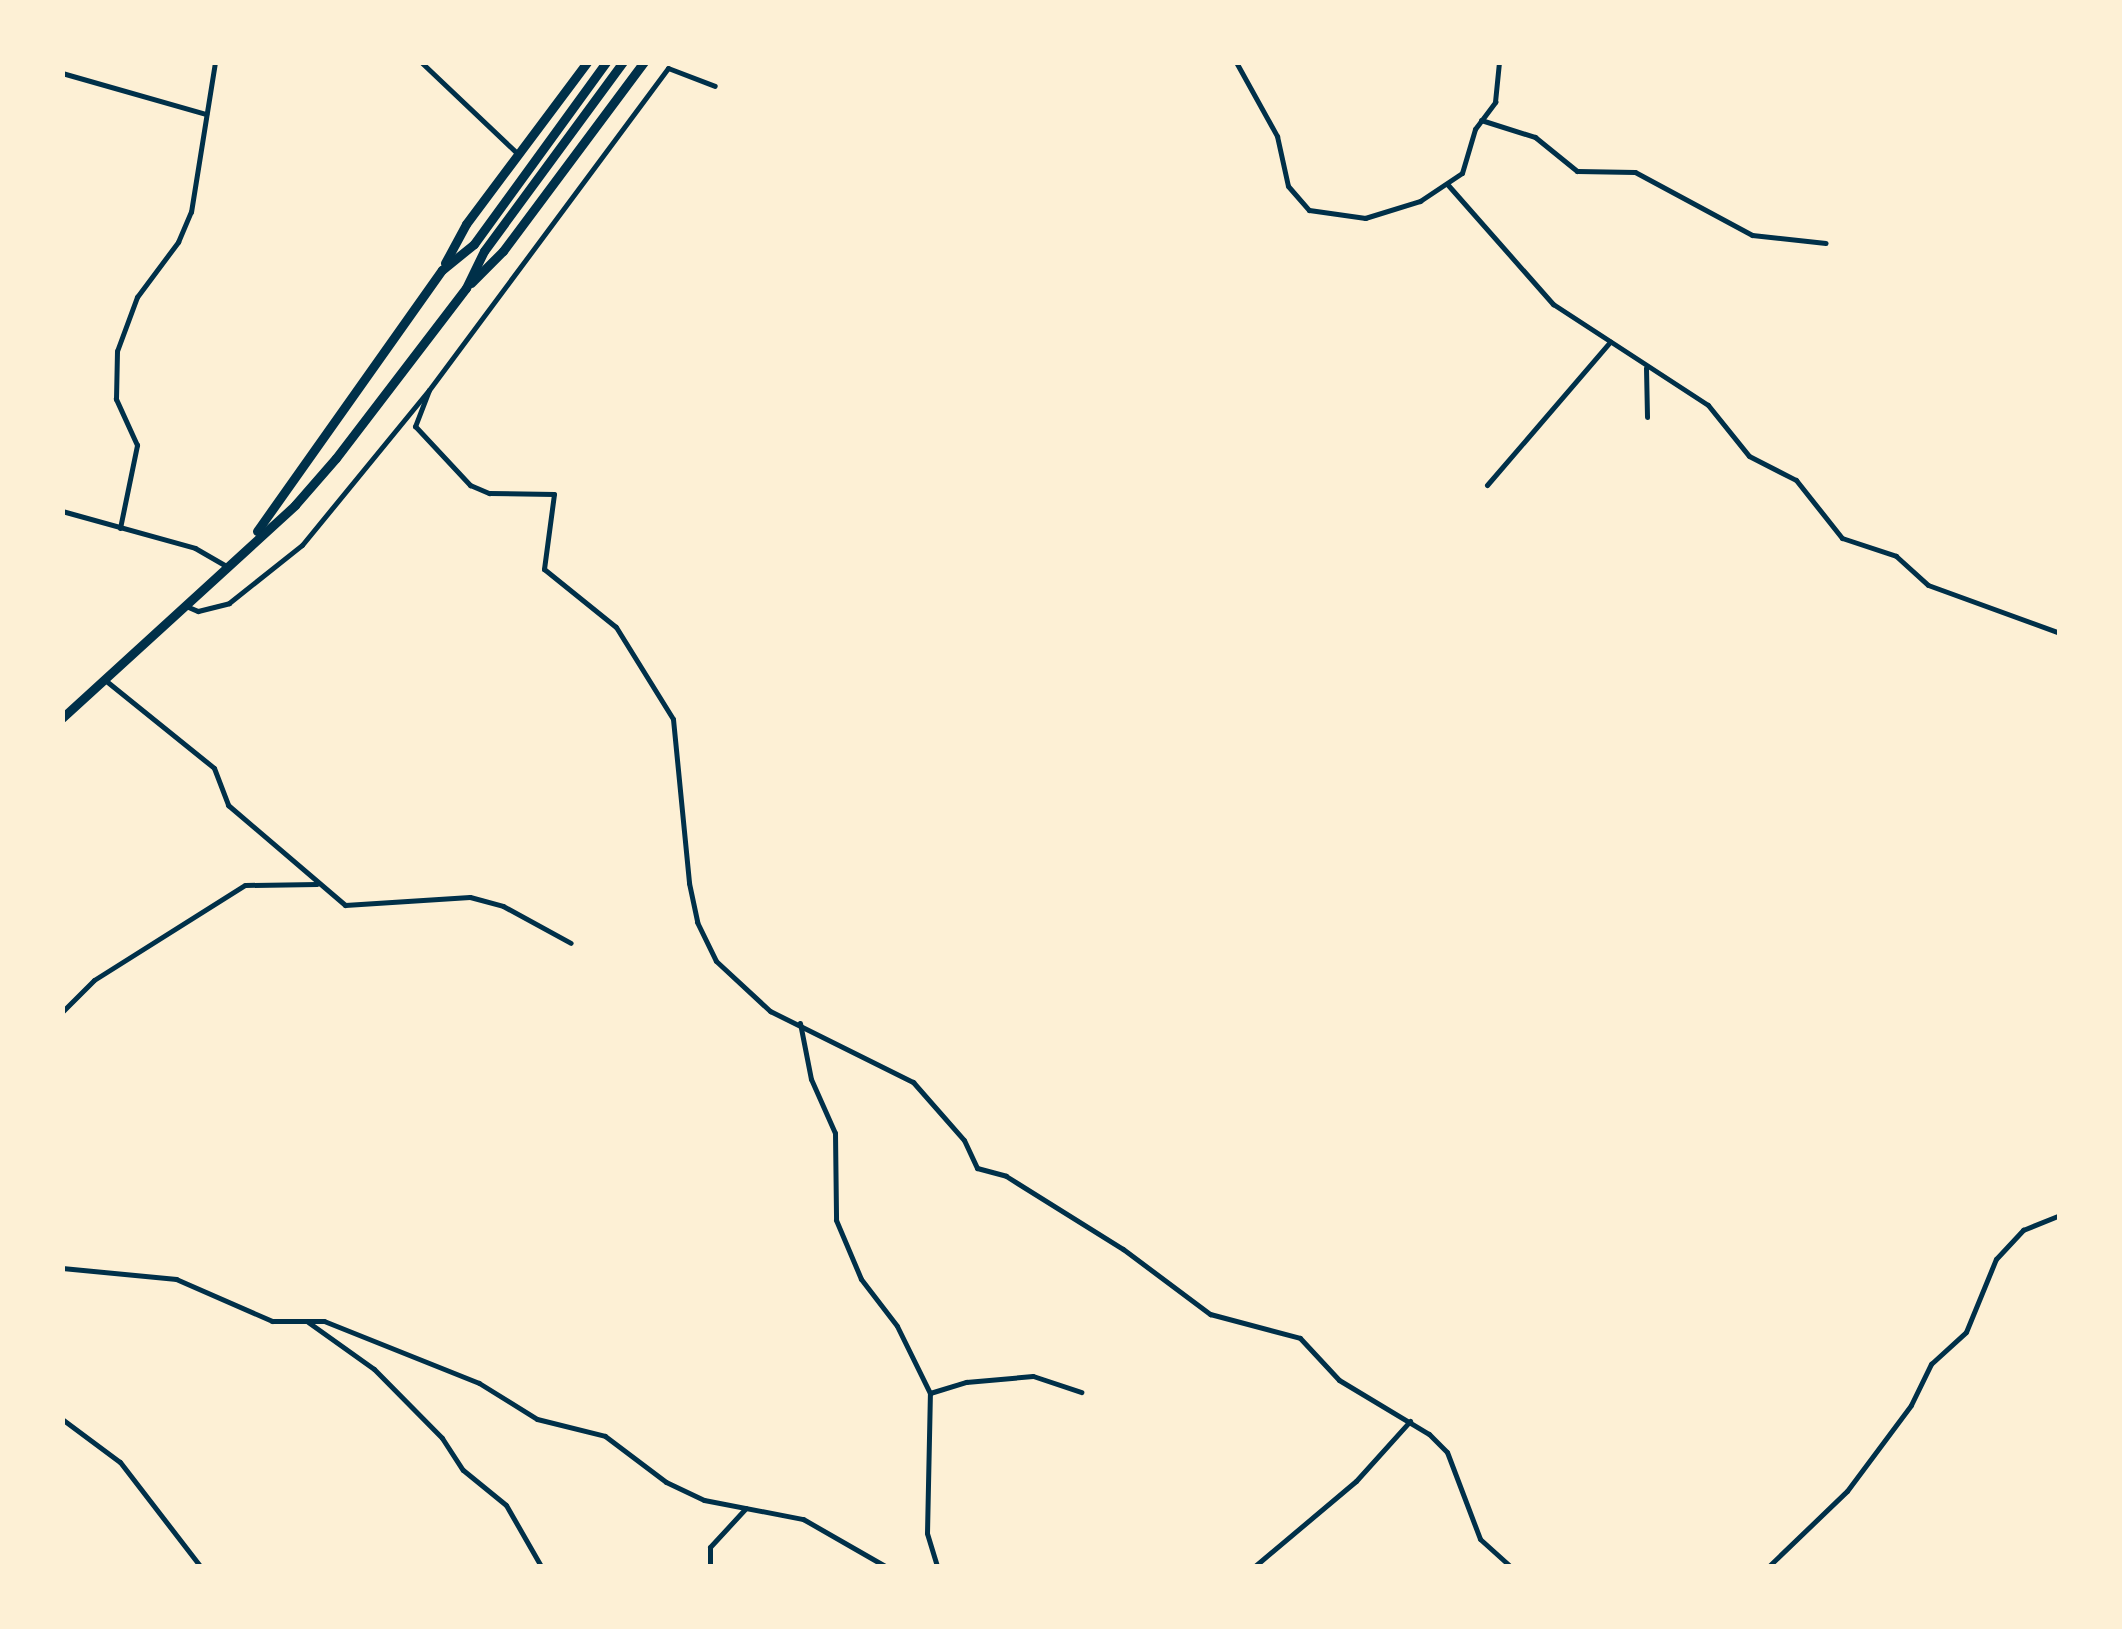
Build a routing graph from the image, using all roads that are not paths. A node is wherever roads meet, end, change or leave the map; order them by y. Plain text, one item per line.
1 (215, 62) edge
2 (421, 62) edge
3 (587, 62) edge
4 (606, 62) edge
5 (623, 62) edge
6 (644, 62) edge
7 (1236, 62) edge
8 (1499, 62) edge
9 (62, 72) edge
10 (715, 86) dead end
11 (206, 114) junction
12 (1482, 120) junction
13 (519, 154) junction
14 (1448, 185) junction
15 (1826, 243) dead end
16 (442, 270) junction
17 (466, 288) junction
18 (1610, 342) junction
19 (1646, 368) junction
20 (429, 390) junction
21 (1647, 417) dead end
22 (1486, 485) dead end
23 (62, 514) edge
24 (120, 528) junction
25 (250, 542) junction
26 (226, 566) junction
27 (186, 606) junction
28 (2060, 633) edge
29 (103, 678) junction
30 (62, 718) edge
31 (317, 884) junction
32 (571, 944) dead end
33 (62, 1012) edge
34 (800, 1023) junction
35 (2060, 1215) edge
36 (62, 1268) edge
37 (305, 1321) junction
38 (930, 1392) junction
39 (1081, 1392) dead end
40 (62, 1419) edge
41 (1410, 1421) junction
42 (746, 1508) junction
43 (200, 1566) edge
44 (542, 1566) edge
45 (710, 1566) edge
46 (885, 1566) edge
47 (937, 1566) edge
48 (1255, 1566) edge
49 (1510, 1566) edge
50 (1769, 1566) edge

1 - 11 street
2 - 13 street
3 - 13 highway
4 - 16 highway
5 - 17 highway
6 - 17 highway
7 - 14 street
8 - 12 street
9 - 11 street
10 - 20 street
11 - 24 street
12 - 14 street
12 - 15 street
13 - 16 highway
14 - 18 street
16 - 25 highway
17 - 25 highway
18 - 19 street
18 - 22 street
19 - 21 street
19 - 28 street
20 - 27 street
20 - 34 street
23 - 24 street
24 - 26 street
25 - 26 highway
26 - 27 highway
27 - 29 highway
29 - 30 highway
29 - 31 street
31 - 32 street
31 - 33 street
34 - 38 street
34 - 41 street
35 - 50 street
36 - 37 street
37 - 42 street
37 - 44 street
38 - 39 street
38 - 47 street
40 - 43 street
41 - 48 street
41 - 49 street
42 - 45 street
42 - 46 street

